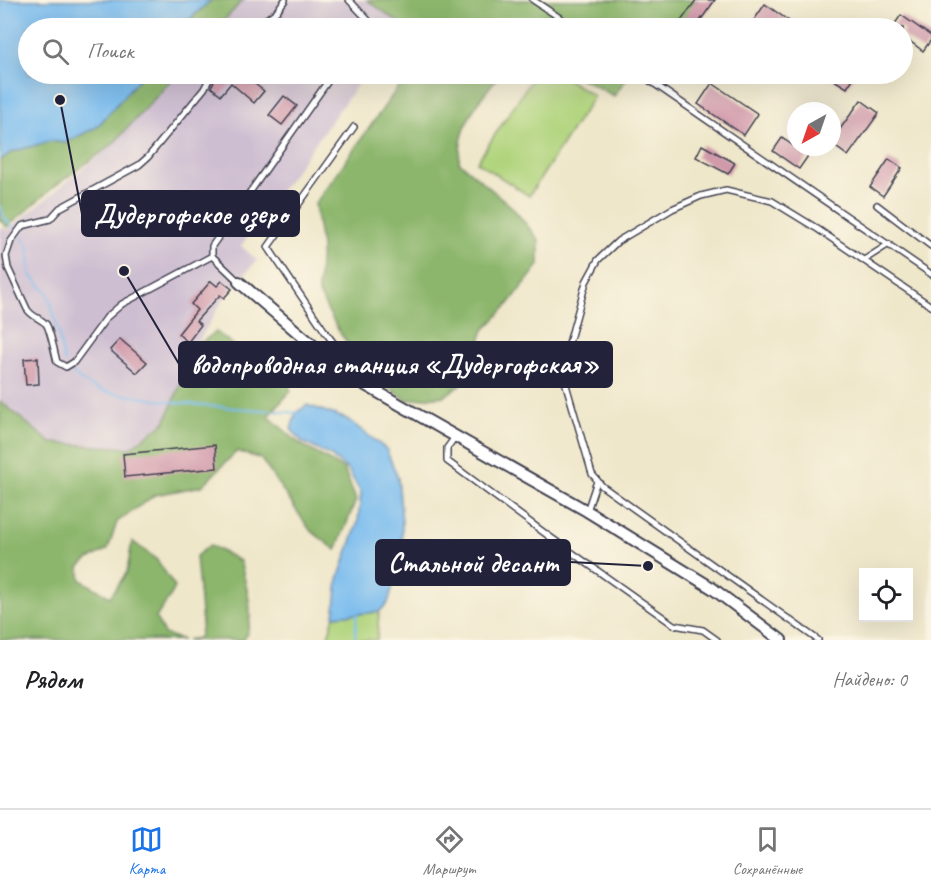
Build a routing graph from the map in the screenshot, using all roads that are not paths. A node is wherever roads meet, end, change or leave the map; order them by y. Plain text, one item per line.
1 (285, 0) edge
2 (349, 0) edge
3 (533, 0) edge
4 (268, 18) edge
5 (366, 18) edge
6 (560, 18) edge
7 (207, 84) edge
8 (326, 84) edge
9 (655, 84) edge
10 (354, 127) dead end
11 (877, 205) dead end
12 (889, 244) junction
13 (931, 246) edge
14 (212, 256) junction
15 (864, 260) junction
16 (931, 274) edge
17 (238, 282) joint
18 (931, 306) edge
19 (367, 386) junction
20 (456, 437) junction
21 (597, 481) junction
22 (587, 511) junction
23 (717, 640) edge
24 (781, 640) edge
25 (818, 640) edge

1 - 4 lane
2 - 5 lane
3 - 6 lane
7 - 14 lane
8 - 14 lane
9 - 12 lane
10 - 19 lane
11 - 13 lane
12 - 15 lane
12 - 16 lane
14 - 17 lane
15 - 18 lane
15 - 21 lane
17 - 19 street
19 - 20 street
20 - 22 street
20 - 23 lane
21 - 22 lane
21 - 25 lane
22 - 24 street

